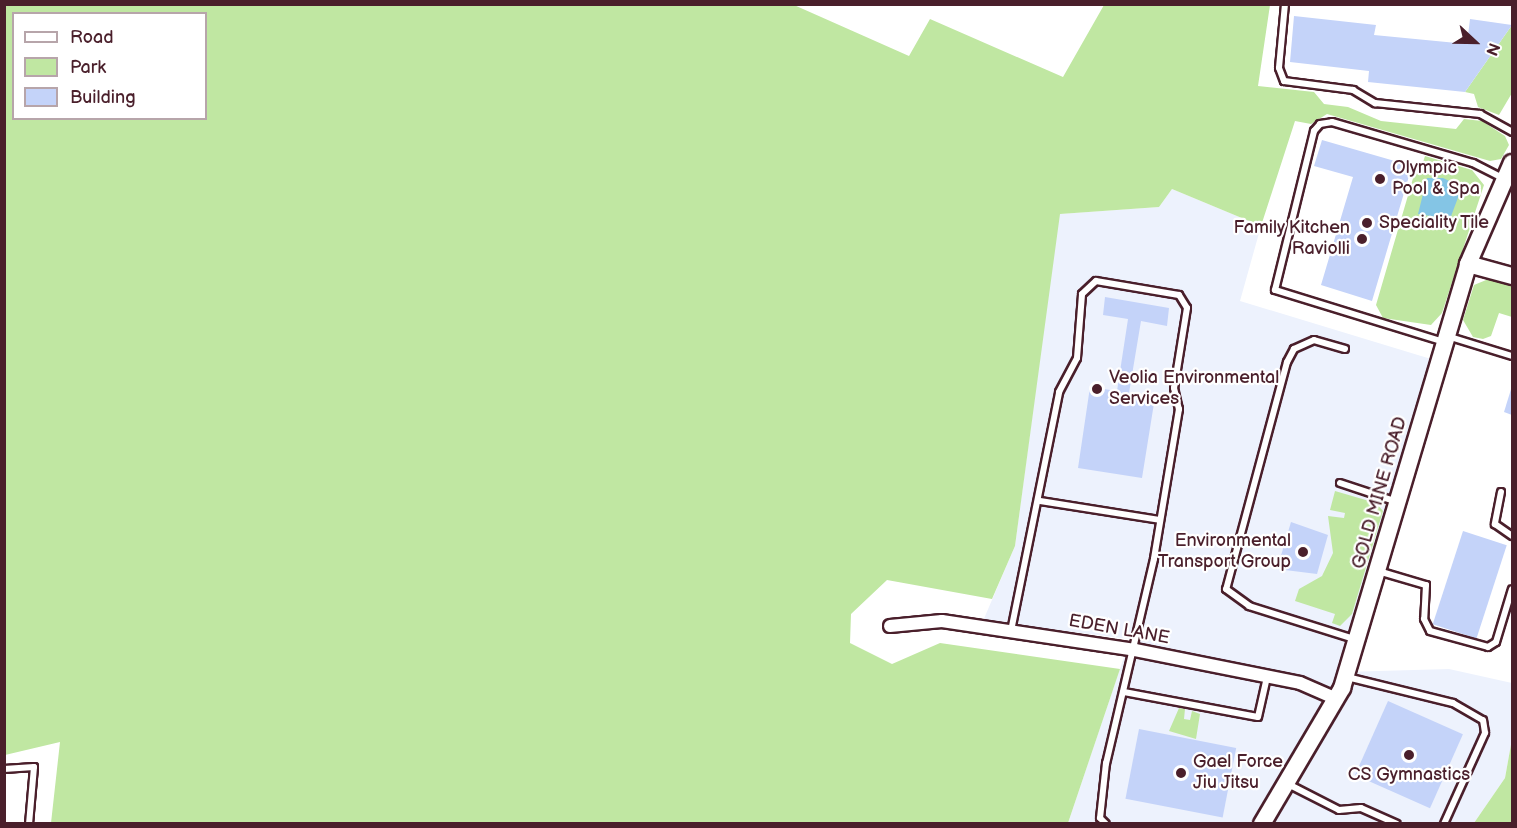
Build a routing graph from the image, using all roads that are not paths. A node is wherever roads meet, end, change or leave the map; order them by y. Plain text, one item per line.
1 (1285, 4) edge
2 (1512, 132) edge
3 (1512, 163) edge
4 (1504, 178) junction
5 (1468, 264) junction
6 (1512, 276) edge
7 (1445, 339) junction
8 (1345, 349) dead end
9 (1512, 356) edge
10 (1340, 483) dead end
11 (1501, 492) dead end
12 (1040, 501) junction
13 (1398, 502) junction
14 (1160, 520) junction
15 (1512, 536) edge
16 (1378, 570) junction
17 (1512, 589) edge
18 (890, 626) dead end
19 (1011, 631) junction
20 (1358, 640) junction
21 (1135, 650) junction
22 (1267, 676) junction
23 (1347, 676) junction
24 (1124, 692) junction
25 (1337, 699) junction
26 (4, 769) edge
27 (1285, 782) junction
28 (29, 824) edge
29 (1106, 824) edge
30 (1262, 824) edge
31 (1396, 824) edge
32 (1444, 824) edge

1 - 2 lane
3 - 4 street, GOLD MINE ROAD
4 - 5 street, GOLD MINE ROAD
4 - 7 lane
5 - 6 street
5 - 7 street, GOLD MINE ROAD
7 - 9 lane
7 - 13 street, GOLD MINE ROAD
8 - 20 lane
10 - 13 lane
11 - 15 lane
12 - 14 lane
12 - 14 lane
12 - 19 lane
13 - 16 street, GOLD MINE ROAD
14 - 21 lane
16 - 17 lane
16 - 20 street, GOLD MINE ROAD
18 - 19 street, EDEN LANE
19 - 21 street, EDEN LANE
20 - 23 street, GOLD MINE ROAD
21 - 22 street, EDEN LANE
21 - 24 lane
22 - 24 lane
22 - 25 street, EDEN LANE
23 - 25 street, GOLD MINE ROAD
23 - 32 lane
24 - 29 lane
25 - 27 street, GOLD MINE ROAD
26 - 28 lane
27 - 30 street, GOLD MINE ROAD
27 - 31 lane

